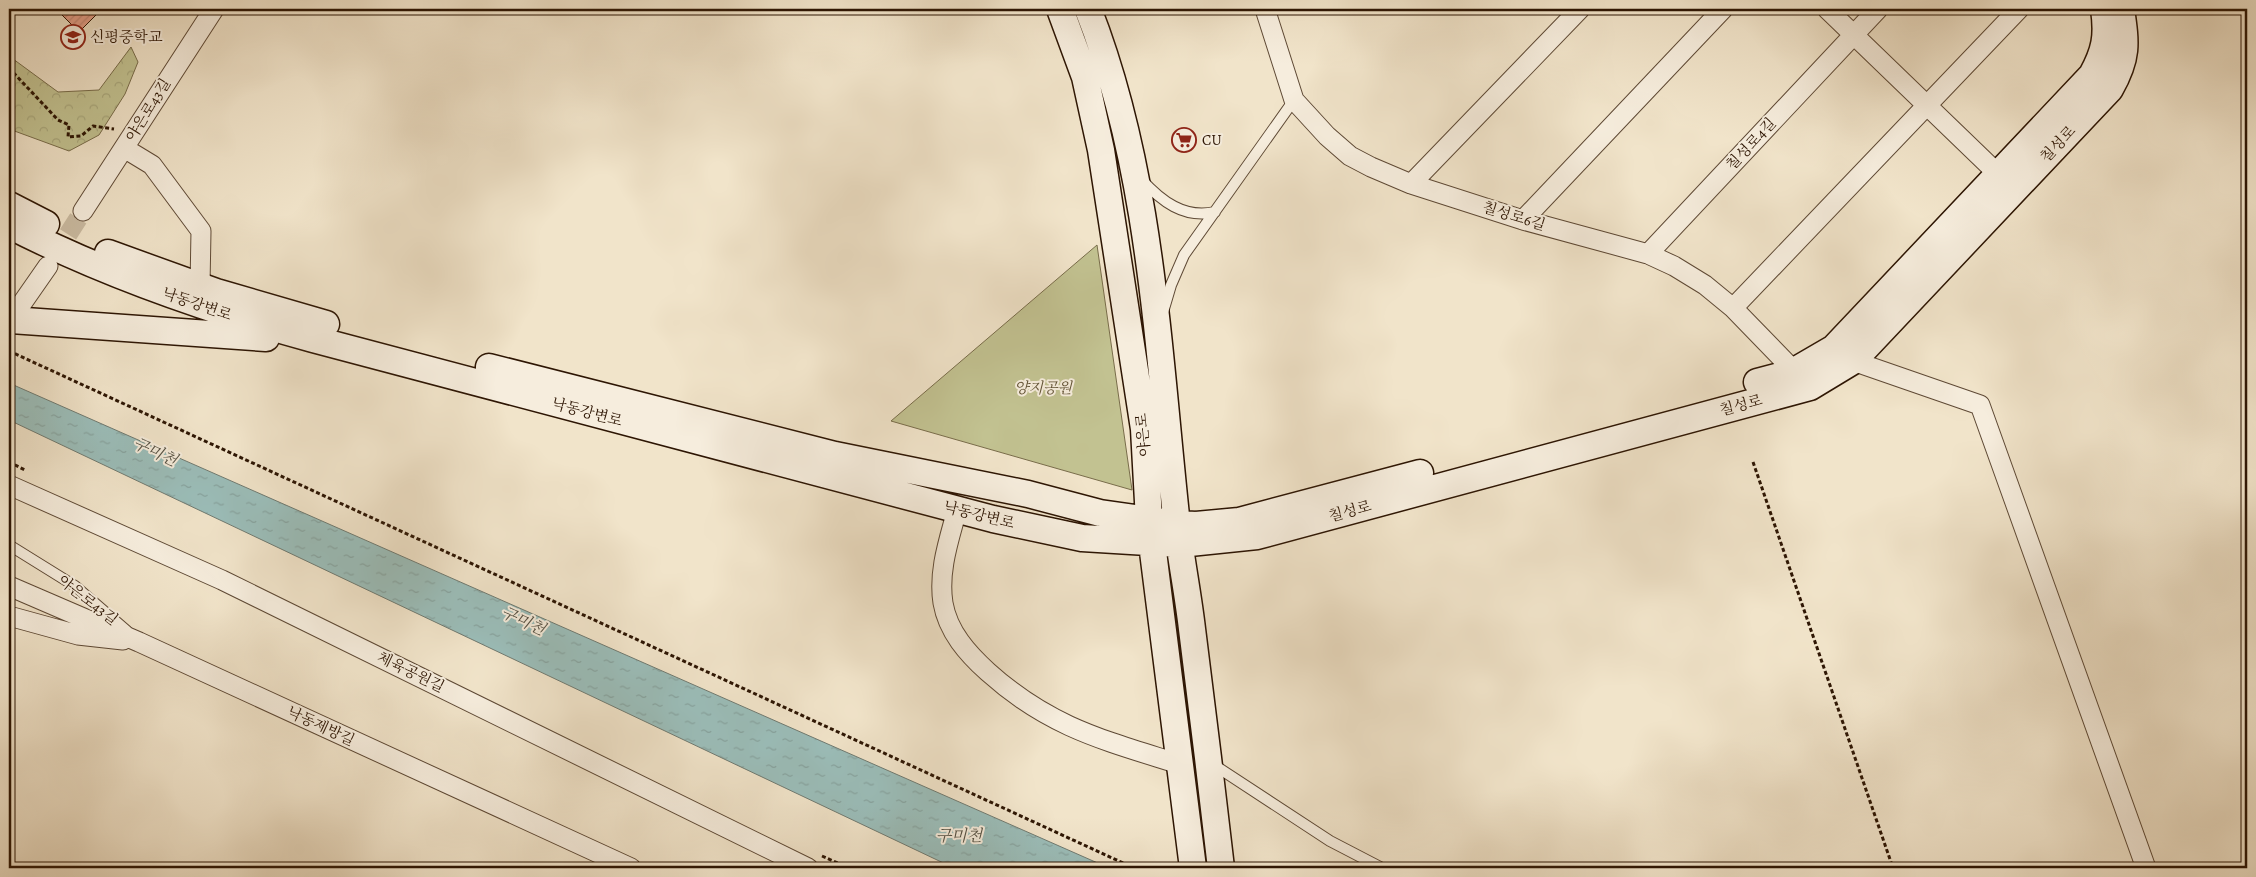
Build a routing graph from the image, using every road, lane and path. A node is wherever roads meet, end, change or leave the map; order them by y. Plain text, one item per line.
1 (214, 9) edge
2 (1060, 9) edge
3 (1088, 9) edge
4 (1266, 9) edge
5 (1580, 9) edge
6 (1723, 9) edge
7 (1828, 9) edge
8 (1878, 9) edge
9 (2020, 9) edge
10 (2104, 9) edge
11 (2121, 9) edge
12 (1854, 34) junction
13 (9, 68) edge
14 (1294, 100) junction
15 (1927, 105) junction
16 (127, 143) junction
17 (1133, 169) junction
18 (1998, 174) junction
19 (1411, 184) junction
20 (9, 205) edge
21 (83, 211) tunnel mouth
22 (1215, 212) junction
23 (1522, 220) junction
24 (9, 225) edge
25 (1648, 254) junction
26 (48, 266) tunnel mouth
27 (200, 286) junction
28 (1733, 308) junction
29 (10, 320) edge
30 (1158, 334) junction
31 (336, 345) junction
32 (9, 351) edge
33 (1844, 354) junction
34 (1802, 379) junction
35 (1753, 462) dead end
36 (9, 485) edge
37 (957, 510) junction
38 (1149, 520) junction
39 (1178, 534) junction
40 (9, 545) edge
41 (9, 586) edge
42 (9, 616) edge
43 (139, 642) junction
44 (1208, 762) junction
45 (1180, 771) junction
46 (632, 868) edge
47 (808, 868) edge
48 (1134, 868) edge
49 (1192, 868) edge
50 (1221, 868) edge
51 (1382, 868) edge
52 (1893, 868) edge
53 (2146, 868) edge

1 - 16 street, 야은로43길
2 - 38 main road, 야은로
3 - 17 main road, 야은로
4 - 14 street, 칠성로6길
5 - 19 street
6 - 23 street
7 - 12 street
8 - 12 street
9 - 15 street
10 - 18 main road, 칠성로
11 - 33 main road, 칠성로
12 - 15 street
12 - 25 street, 칠성로4길
13 - 16 path
14 - 19 street, 칠성로6길
14 - 22 lane
15 - 18 street
15 - 28 street
16 - 21 street, 야은로43길
16 - 27 street
17 - 22 lane
17 - 30 main road, 야은로
18 - 33 main road, 칠성로
19 - 23 street, 칠성로6길
20 - 27 main road, 낙동강변로
22 - 30 lane
23 - 25 street, 칠성로6길
24 - 31 main road, 낙동강변로
25 - 28 street, 칠성로6길
26 - 29 street
27 - 38 main road, 낙동강변로
28 - 34 street, 칠성로6길
29 - 31 main road
30 - 39 main road, 야은로
31 - 37 main road, 낙동강변로
32 - 48 path
33 - 34 main road, 칠성로
33 - 53 street
34 - 39 main road, 칠성로
35 - 52 path
36 - 47 street, 체육공원길
37 - 39 main road, 낙동강변로
37 - 45 street
38 - 39 main road, 낙동강변로
38 - 45 main road, 야은로
39 - 44 main road, 야은로
40 - 43 lane, 야은로43길
41 - 43 street, 낙동제방길
42 - 43 street
43 - 46 street, 낙동제방길
44 - 50 main road, 야은로
44 - 51 lane
45 - 49 main road, 야은로

